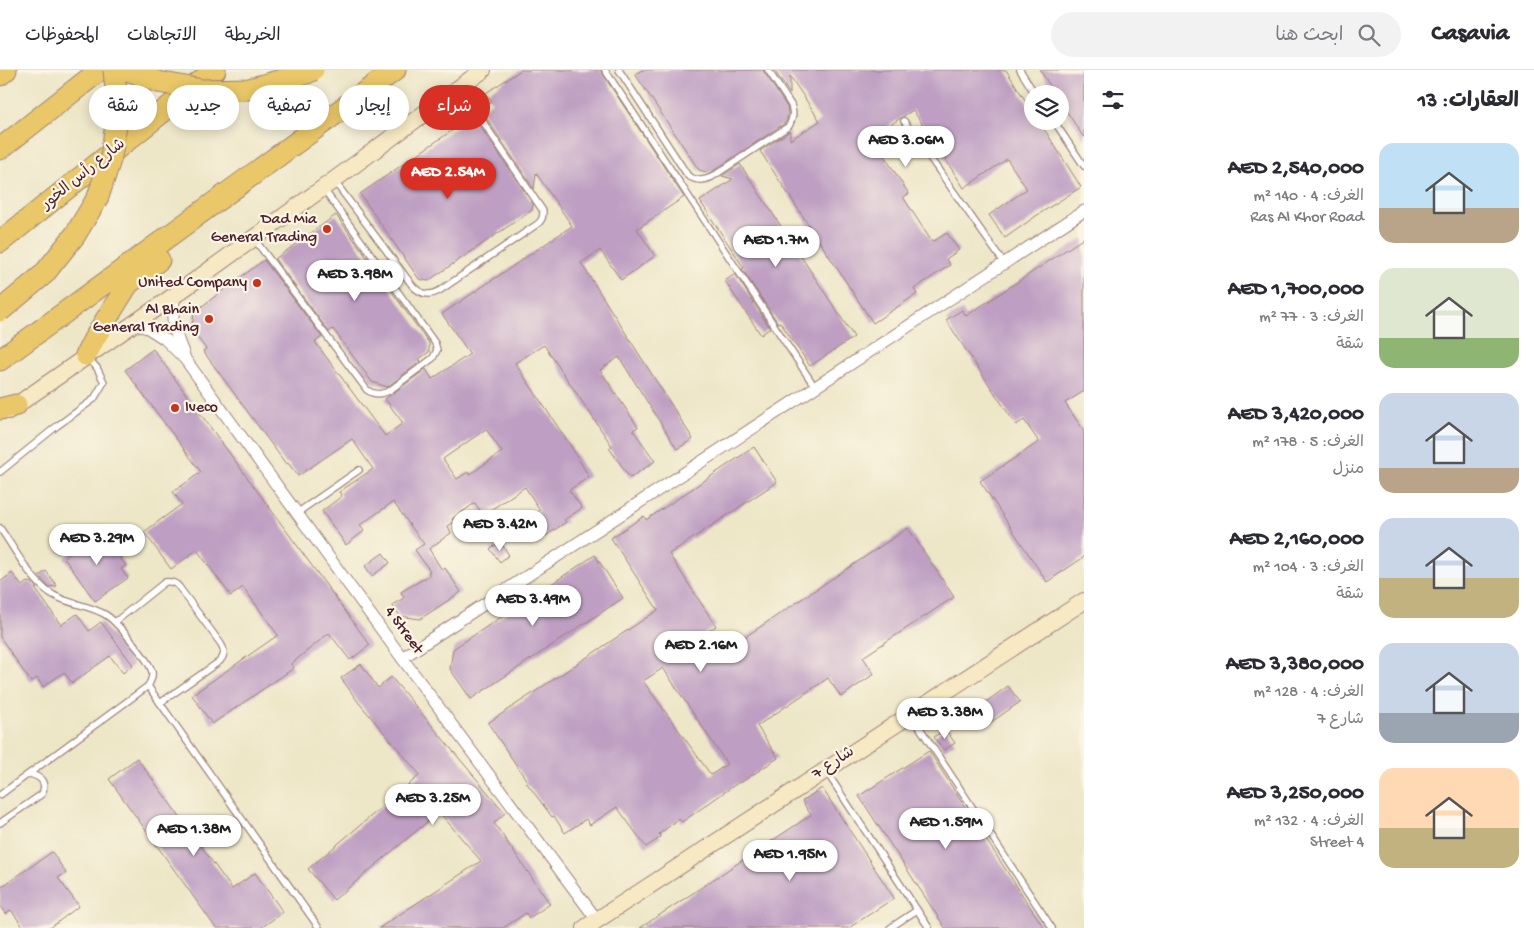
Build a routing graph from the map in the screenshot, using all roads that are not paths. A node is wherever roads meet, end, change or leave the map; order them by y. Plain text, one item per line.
1 (6, 70) edge
2 (100, 70) edge
3 (114, 70) edge
4 (128, 70) edge
5 (215, 70) edge
6 (313, 70) edge
7 (395, 70) edge
8 (483, 70) edge
9 (605, 70) edge
10 (619, 70) edge
11 (768, 70) edge
12 (1020, 70) edge
13 (0, 75) edge
14 (464, 85) edge
15 (1030, 85) edge
16 (419, 118) edge
17 (904, 120) dead end
18 (488, 130) edge
19 (1060, 130) edge
20 (0, 150) edge
21 (1084, 166) edge
22 (328, 184) junction
23 (1084, 211) edge
24 (195, 215) junction
25 (254, 238) junction
26 (0, 242) edge
27 (1004, 264) junction
28 (175, 295) junction
29 (0, 311) edge
30 (132, 324) junction
31 (86, 355) junction
32 (185, 359) junction
33 (0, 360) edge
34 (815, 387) junction
35 (5, 410) edge
36 (360, 470) dead end
37 (0, 472) edge
38 (298, 513) junction
39 (0, 528) edge
40 (1084, 601) edge
41 (115, 622) junction
42 (402, 658) junction
43 (148, 686) junction
44 (160, 703) junction
45 (910, 714) junction
46 (825, 770) junction
47 (30, 774) junction
48 (0, 795) edge
49 (0, 823) edge
50 (917, 910) junction
51 (591, 924) edge
52 (319, 928) edge
53 (890, 928) edge
54 (929, 928) edge
55 (1052, 928) edge

1 - 13 highway
2 - 20 highway
3 - 29 highway, bridge
4 - 6 highway, bridge
5 - 26 highway, شارع رأس الخور
7 - 24 highway
8 - 14 street
9 - 34 lane
10 - 11 lane
12 - 15 lane
16 - 22 street
17 - 27 lane
18 - 22 lane
19 - 21 lane
22 - 25 street
22 - 25 lane
23 - 27 street
24 - 31 highway
24 - 33 highway
25 - 28 street
27 - 34 street
28 - 30 street
28 - 32 street, 4 Street
30 - 31 street
30 - 32 street, 4 Street
31 - 35 street
31 - 37 lane
32 - 38 street, 4 Street
34 - 42 street
36 - 38 lane
38 - 42 street, 4 Street
39 - 41 lane
40 - 45 street, شارع 7
41 - 43 lane
41 - 44 lane
42 - 51 street, 4 Street
43 - 44 lane
43 - 47 lane
44 - 52 lane
45 - 46 street, شارع 7
45 - 55 lane
46 - 50 lane
46 - 51 street, شارع 7
47 - 48 lane
47 - 49 lane
50 - 53 lane
50 - 54 lane

